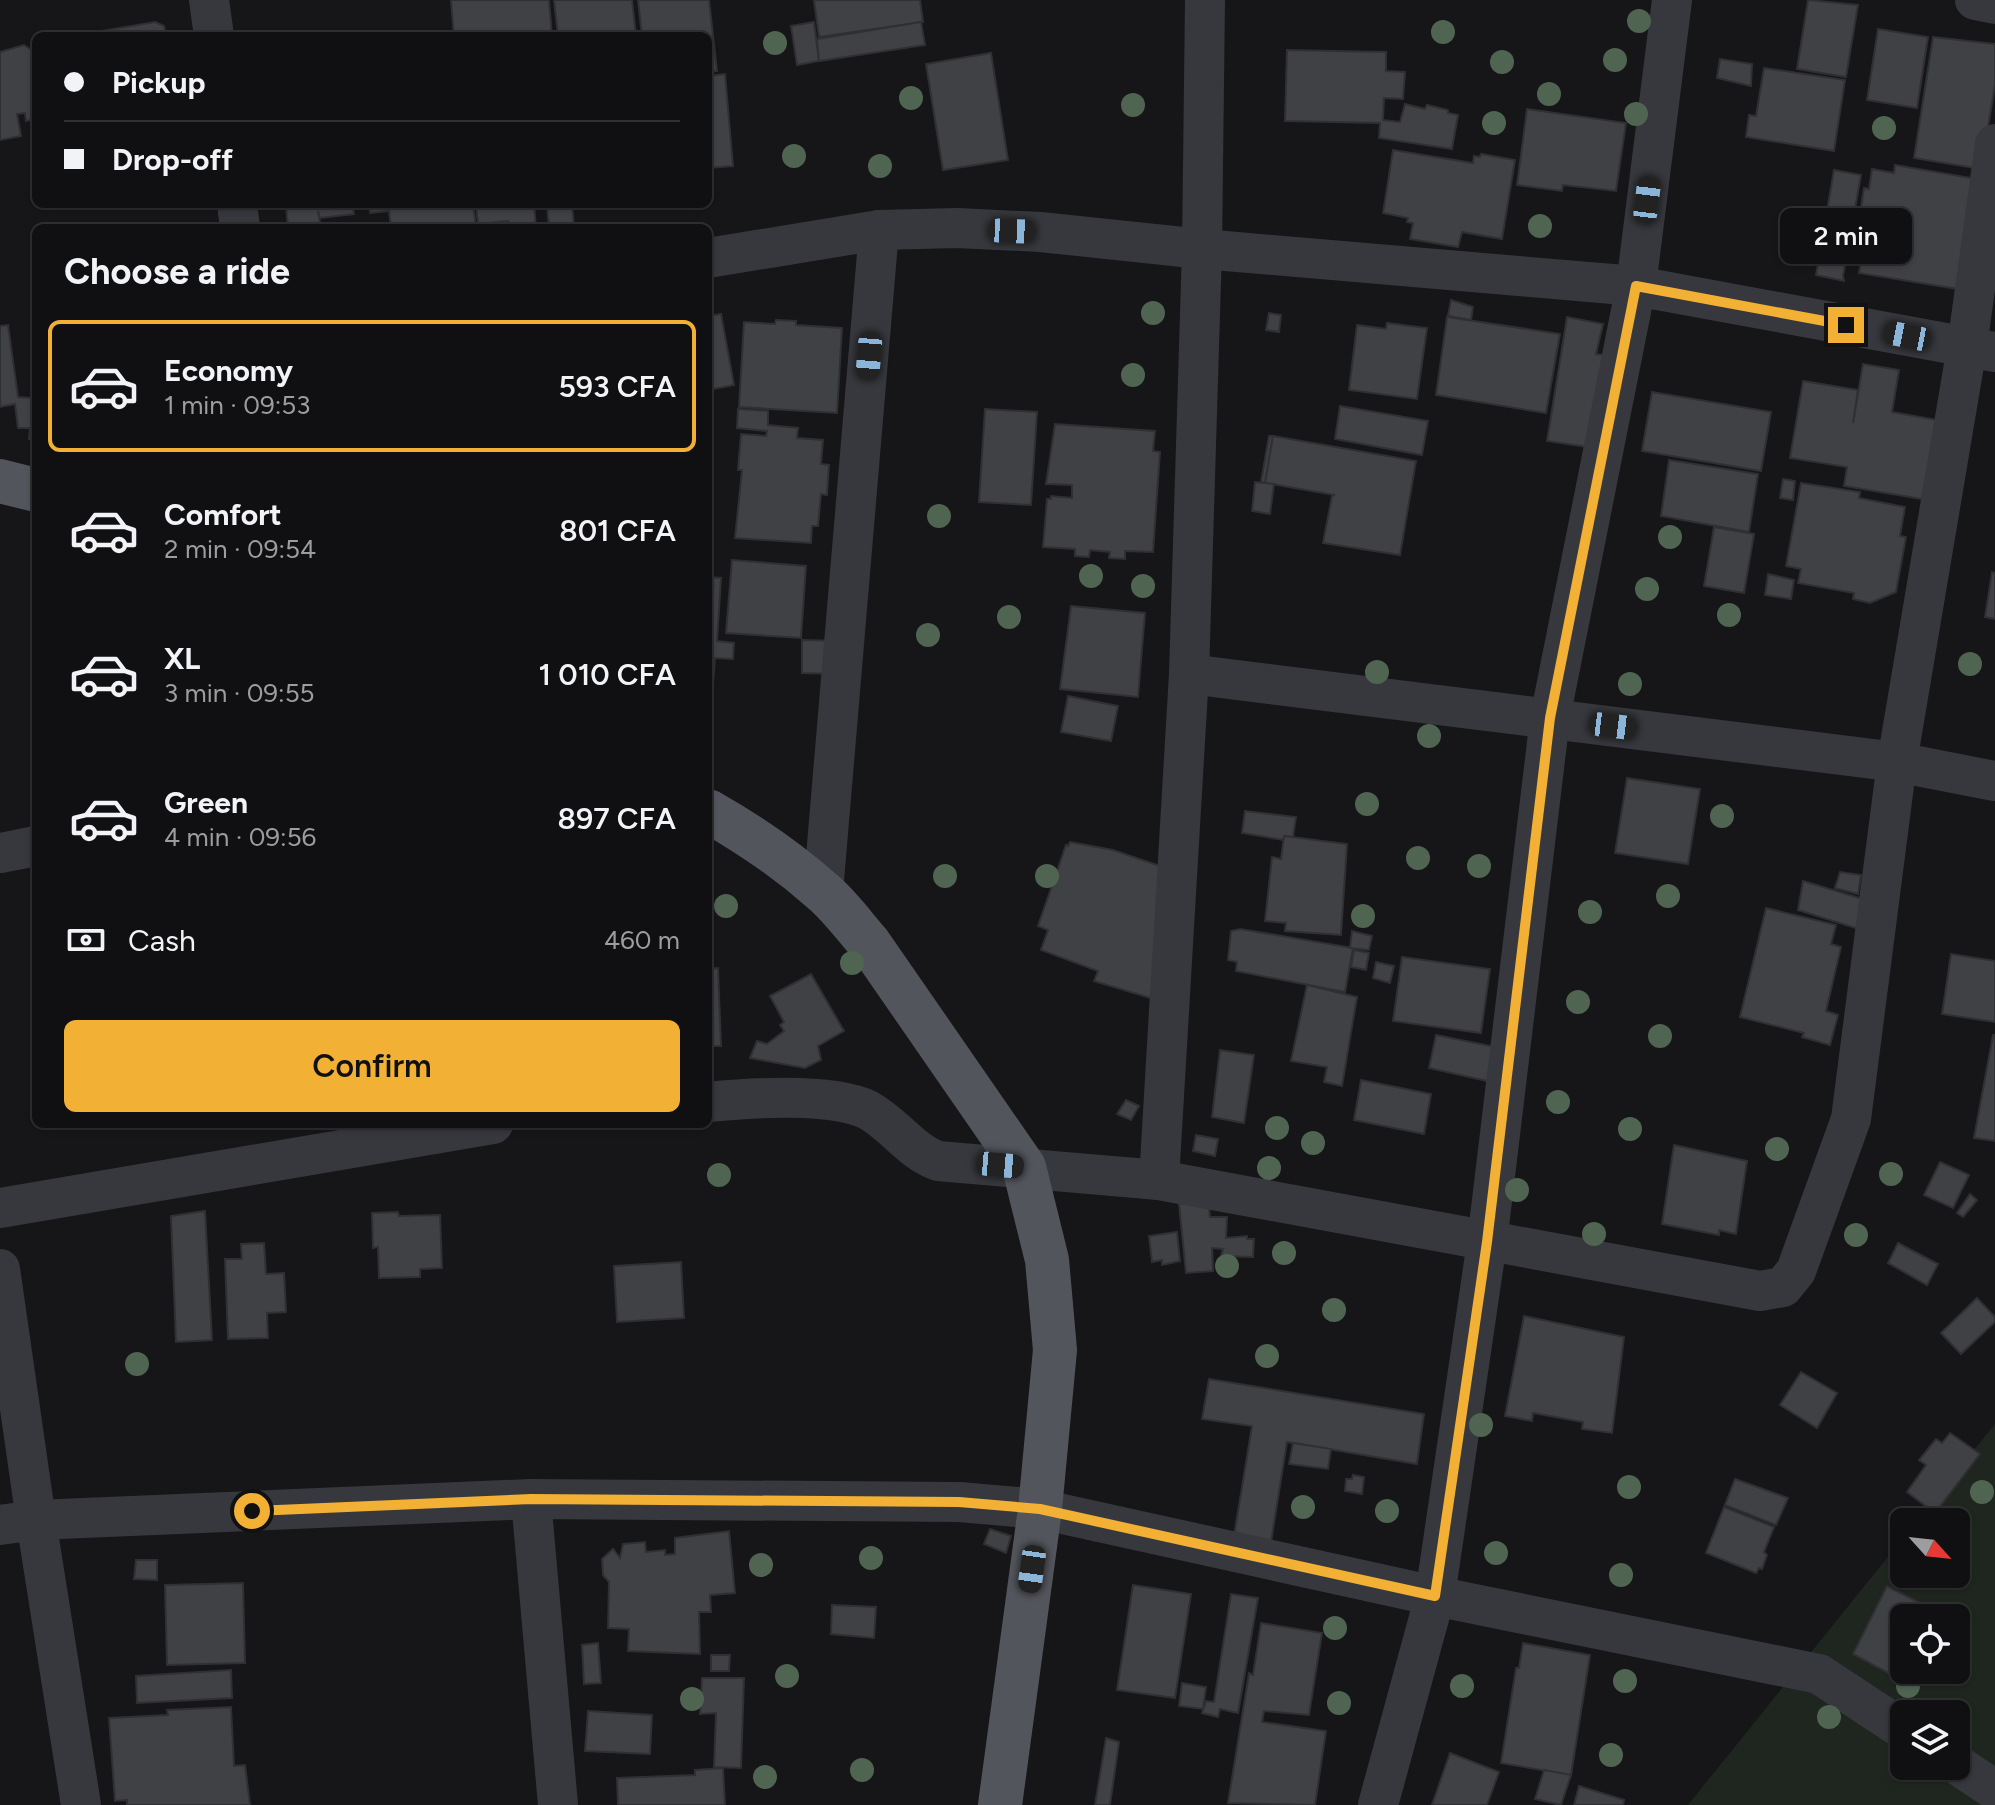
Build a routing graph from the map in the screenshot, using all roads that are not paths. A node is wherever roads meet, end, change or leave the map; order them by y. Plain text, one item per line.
1 (209, 0) edge
2 (1205, 0) edge
3 (1672, 0) edge
4 (1975, 0) edge
5 (1995, 4) edge
6 (213, 32) edge
7 (1995, 144) edge
8 (879, 230) junction
9 (1202, 249) junction
10 (712, 257) edge
11 (1636, 286) junction
12 (1981, 349) edge
13 (0, 481) edge
14 (32, 489) edge
15 (1189, 674) junction
16 (1550, 718) junction
17 (1897, 762) junction
18 (1995, 781) edge
19 (712, 814) edge
20 (32, 847) edge
21 (0, 853) edge
22 (823, 892) junction
23 (712, 1102) edge
24 (470, 1128) edge
25 (1024, 1167) junction
26 (1159, 1180) junction
27 (0, 1208) edge
28 (1487, 1242) junction
29 (0, 1269) edge
30 (531, 1499) junction
31 (1040, 1509) junction
32 (18, 1523) edge
33 (1435, 1596) junction
34 (1890, 1721) edge
35 (1970, 1773) edge
36 (1995, 1790) edge
37 (81, 1805) edge
38 (558, 1805) edge
39 (1000, 1805) edge
40 (1378, 1805) edge

1 - 6 street
2 - 9 street
3 - 11 street
4 - 5 street
7 - 12 street
8 - 9 street
8 - 10 street
8 - 22 street
9 - 11 street
9 - 15 street
11 - 12 street
11 - 16 street
12 - 17 street
13 - 14 main road
15 - 16 street
15 - 26 street
16 - 17 street
16 - 28 street
17 - 18 street
17 - 28 street
19 - 22 main road
20 - 21 street
22 - 25 main road
23 - 25 street
24 - 27 street
25 - 26 street
25 - 31 main road
26 - 28 street
28 - 33 street
29 - 32 street
30 - 31 street
30 - 32 street
30 - 38 street
31 - 33 street
31 - 39 main road
32 - 37 street
33 - 34 street
33 - 40 street
35 - 36 street

